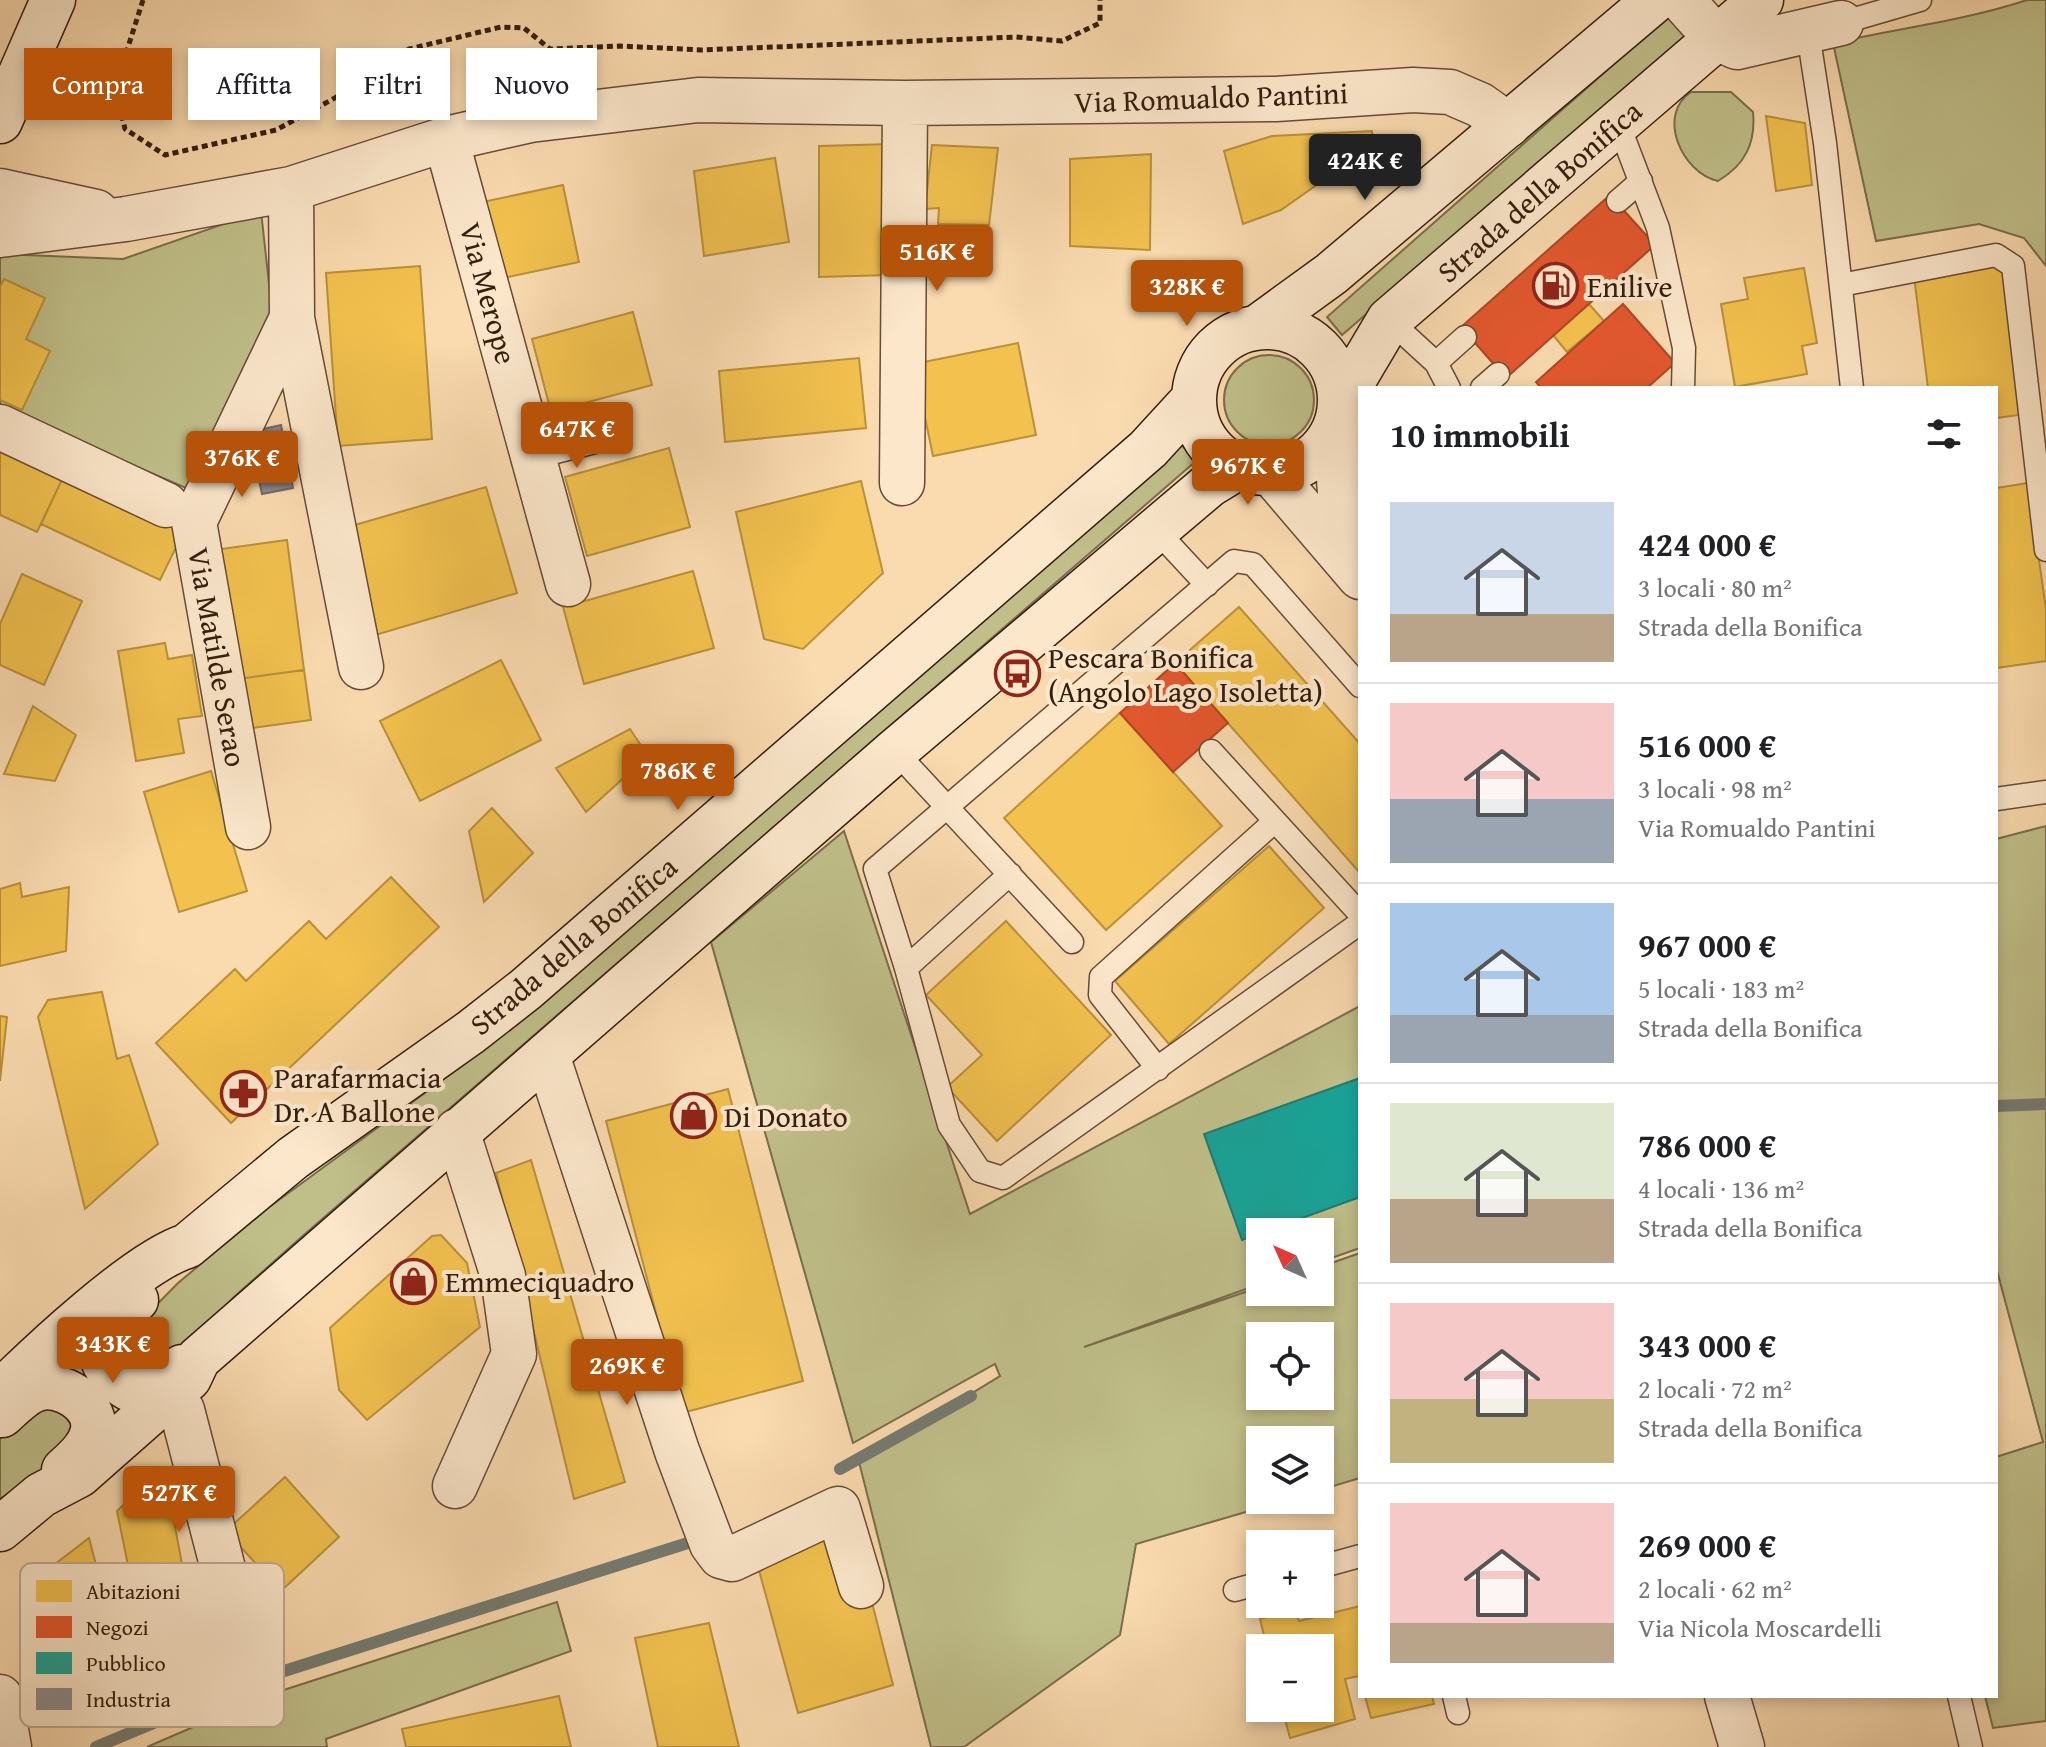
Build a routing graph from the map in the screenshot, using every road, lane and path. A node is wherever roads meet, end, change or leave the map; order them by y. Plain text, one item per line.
1 (53, 0) edge
2 (143, 0) edge
3 (1100, 0) edge
4 (1655, 0) edge
5 (1682, 0) edge
6 (1761, 0) edge
7 (1920, 0) edge
8 (1824, 28) junction
9 (1716, 38) junction
10 (905, 103) junction
11 (0, 121) edge
12 (1618, 123) junction
13 (1508, 125) junction
14 (446, 139) junction
15 (1641, 181) junction
16 (291, 189) junction
17 (0, 191) edge
18 (1618, 201) dead end
19 (126, 219) junction
20 (0, 235) edge
21 (1841, 285) junction
22 (292, 318) junction
23 (1389, 320) junction
24 (1258, 327) junction
25 (1465, 337) dead end
26 (1436, 363) junction
27 (1448, 386) edge
28 (1683, 386) edge
29 (1852, 386) edge
30 (1193, 400) junction
31 (1339, 412) junction
32 (0, 427) edge
33 (606, 428) dead end
34 (531, 447) junction
35 (1255, 471) junction
36 (902, 483) dead end
37 (166, 505) dead end
38 (1156, 530) junction
39 (1358, 540) edge
40 (2046, 550) edge
41 (1358, 575) edge
42 (568, 584) dead end
43 (1207, 585) junction
44 (361, 667) dead end
45 (1358, 684) edge
46 (895, 751) junction
47 (1211, 751) dead end
48 (2046, 792) edge
49 (1998, 799) edge
50 (948, 807) junction
51 (1275, 821) junction
52 (248, 827) dead end
53 (1010, 874) junction
54 (1358, 912) edge
55 (1358, 924) edge
56 (1072, 942) dead end
57 (906, 968) junction
58 (547, 1055) junction
59 (1158, 1069) junction
60 (457, 1131) junction
61 (187, 1246) junction
62 (198, 1359) junction
63 (0, 1393) edge
64 (170, 1394) junction
65 (0, 1417) edge
66 (455, 1486) dead end
67 (41, 1495) junction
68 (0, 1529) edge
69 (1358, 1557) edge
70 (222, 1563) edge
71 (1334, 1563) edge
72 (861, 1586) dead end
73 (1246, 1587) edge
74 (1235, 1590) dead end
75 (0, 1697) edge
76 (1728, 1698) edge
77 (1959, 1698) edge
78 (9, 1747) edge
79 (1742, 1747) edge
80 (1971, 1747) edge

1 - 11 street
2 - 3 path
4 - 13 street
5 - 9 street
6 - 9 street, Strada della Bonifica
7 - 8 lane
8 - 9 street
8 - 21 lane
9 - 12 street, Strada della Bonifica
10 - 13 street, Via Romualdo Pantini
10 - 14 street, Via Romualdo Pantini
10 - 36 street
12 - 15 lane
12 - 23 street, Strada della Bonifica
13 - 24 street
14 - 16 street, Via Romualdo Pantini
14 - 34 street, Via Merope
15 - 18 lane
15 - 28 lane
16 - 19 street, Via Romualdo Pantini
16 - 22 street, Via Matilde Serao
17 - 19 street, Via Romualdo Pantini
19 - 20 street, Via Romualdo Pantini
21 - 29 lane
21 - 40 lane
22 - 44 street, Via Matilde Serao
22 - 52 street, Via Matilde Serao
23 - 26 lane
23 - 31 street, Strada della Bonifica
24 - 30 street
24 - 31 street
25 - 26 lane
26 - 27 lane
30 - 35 street
30 - 61 street, Strada della Bonifica
31 - 35 street
31 - 39 street
32 - 37 street
33 - 34 street
34 - 42 street, Via Merope
35 - 38 street, Strada della Bonifica
35 - 41 street
38 - 43 lane
38 - 46 street, Strada della Bonifica
43 - 45 lane
43 - 50 lane
46 - 50 lane
46 - 58 street, Strada della Bonifica
47 - 51 lane
48 - 49 lane
50 - 53 lane
50 - 57 lane
51 - 54 lane
51 - 59 lane
53 - 56 lane
53 - 57 lane
55 - 59 lane
57 - 59 lane
58 - 60 street, Strada della Bonifica
58 - 72 street
60 - 62 street, Strada della Bonifica
60 - 66 street
61 - 62 street
61 - 63 street, Strada della Bonifica
62 - 64 street, Strada della Bonifica
64 - 67 street, Strada della Bonifica
64 - 70 street
65 - 67 street
67 - 68 street, Strada della Bonifica
69 - 71 lane
73 - 74 lane
75 - 78 street
76 - 79 street
77 - 80 lane

